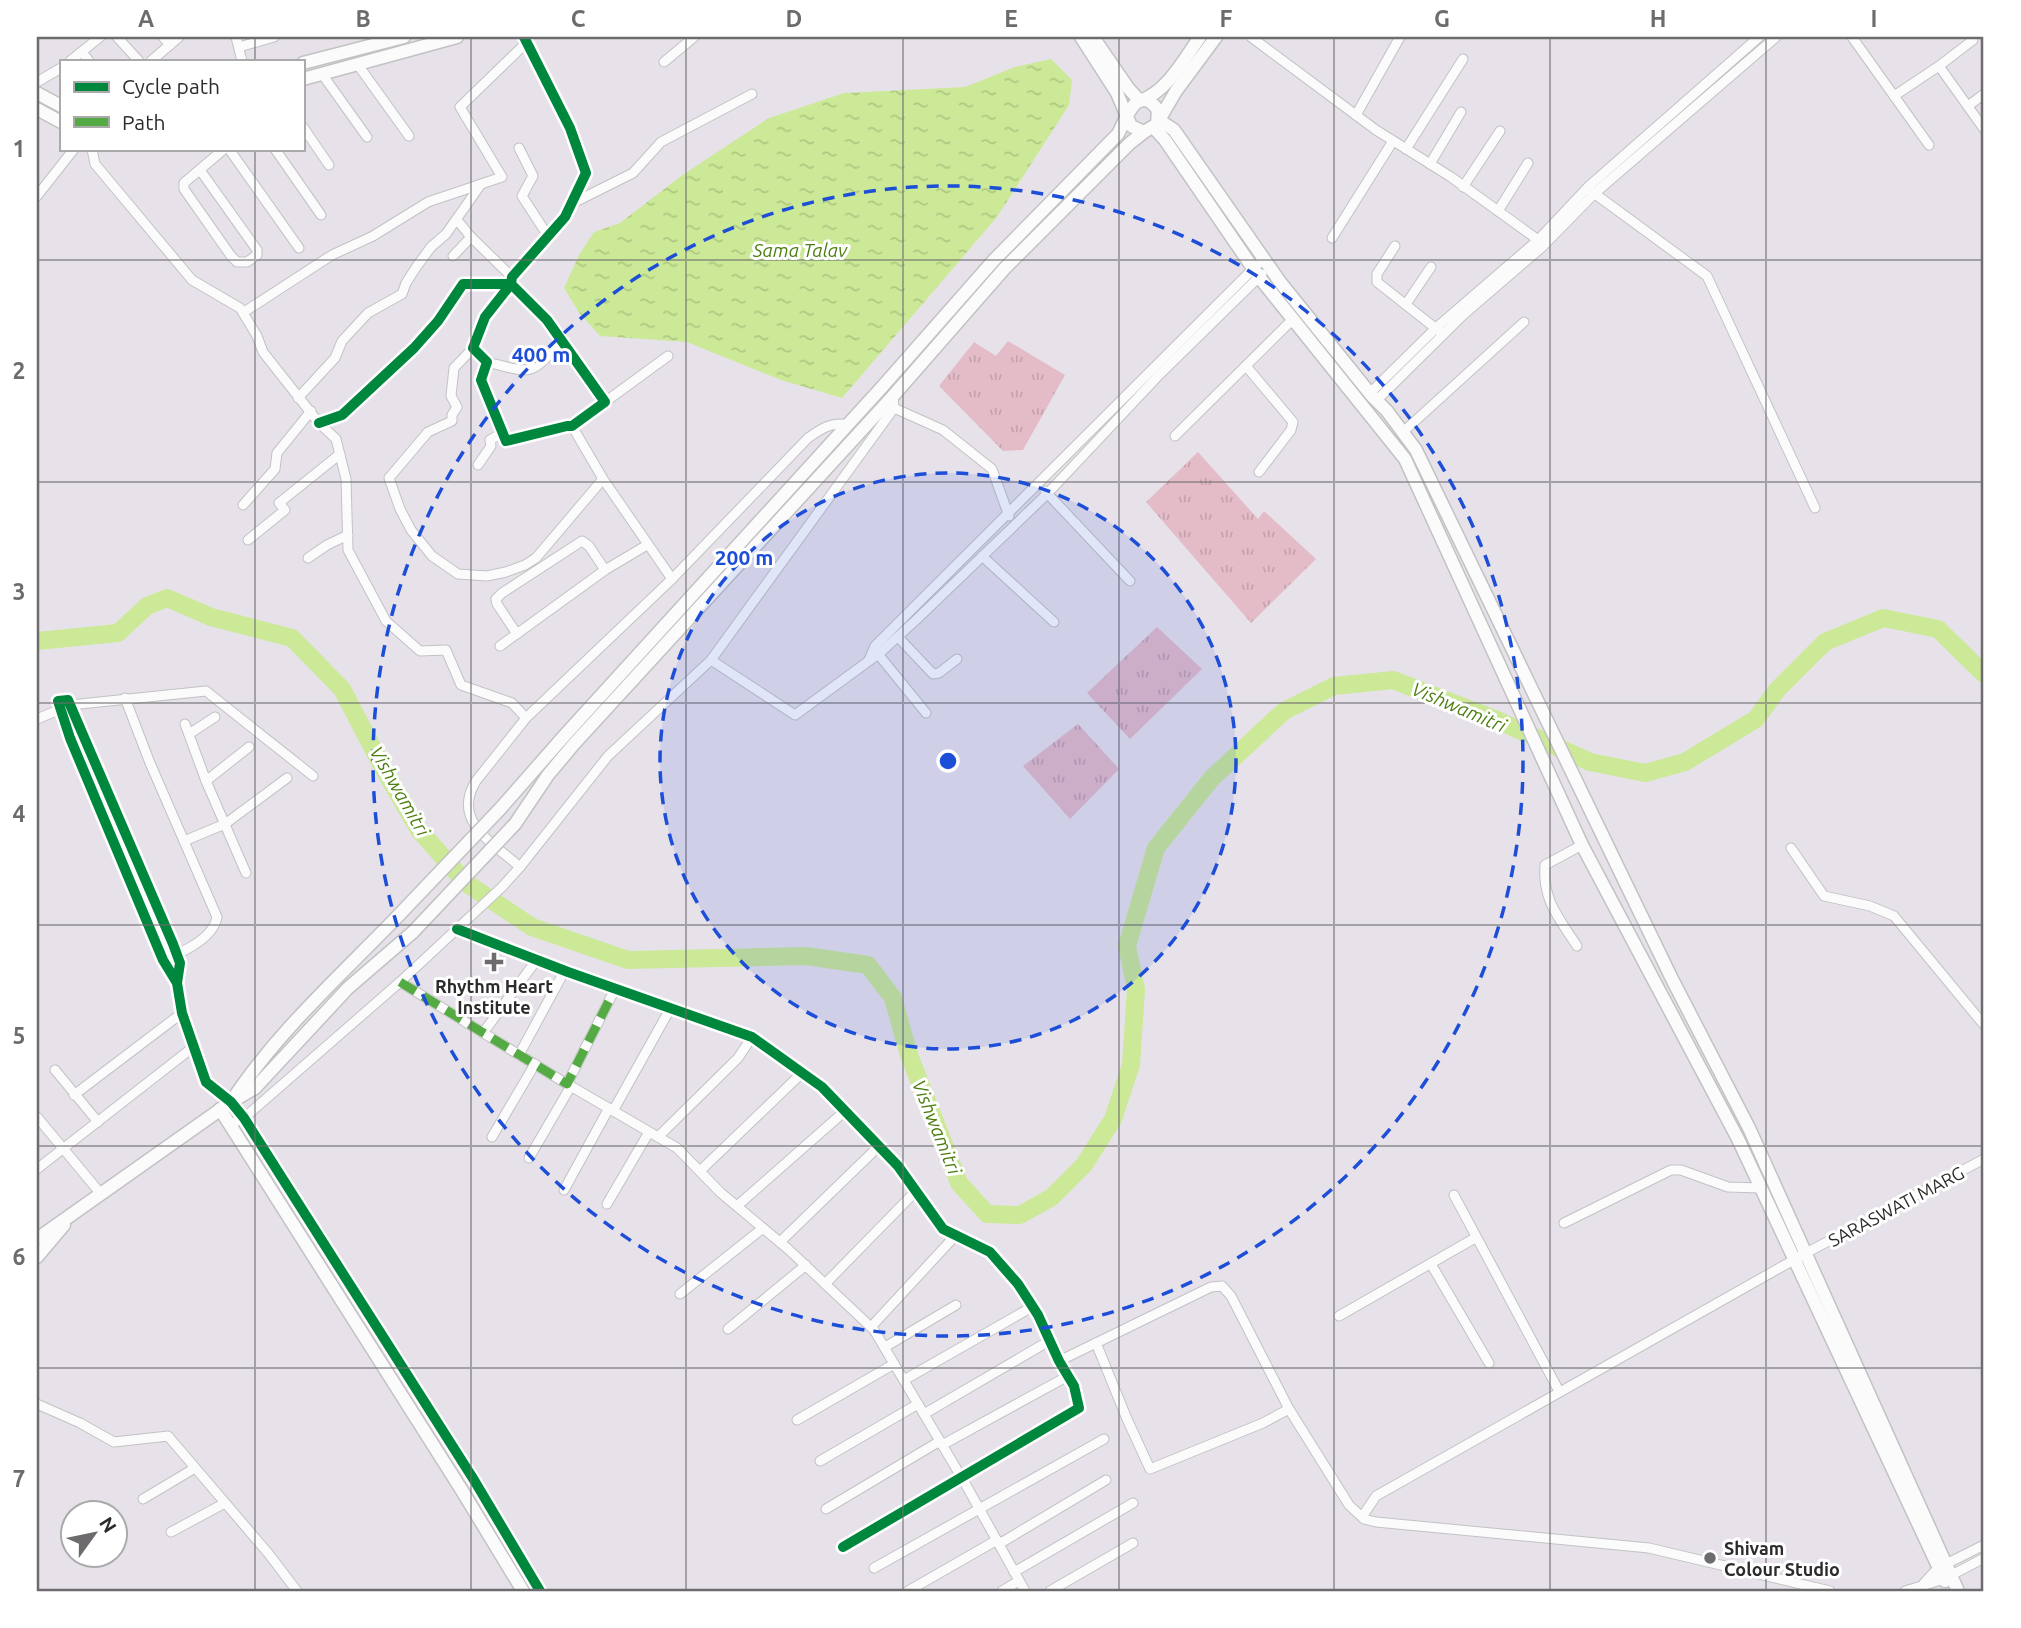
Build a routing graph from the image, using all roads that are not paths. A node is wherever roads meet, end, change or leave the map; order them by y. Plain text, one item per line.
1 (100, 37) edge
2 (117, 37) edge
3 (163, 37) edge
4 (179, 37) edge
5 (272, 37) edge
6 (404, 37) edge
7 (457, 37) edge
8 (694, 37) edge
9 (1081, 37) edge
10 (1093, 37) edge
11 (1200, 37) edge
12 (1216, 37) edge
13 (1251, 37) edge
14 (1400, 37) edge
15 (1759, 37) edge
16 (1776, 37) edge
17 (1852, 37) edge
18 (525, 39) edge
19 (1973, 40) dead end
20 (237, 42) edge
21 (170, 45) junction
22 (82, 52) junction
23 (333, 55) junction
24 (1463, 59) dead end
25 (71, 60) edge
26 (88, 60) edge
27 (138, 60) edge
28 (152, 60) edge
29 (242, 60) edge
30 (664, 62) dead end
31 (304, 63) edge
32 (358, 65) junction
33 (1939, 66) junction
34 (60, 69) edge
35 (338, 69) junction
36 (322, 74) junction
37 (304, 79) edge
38 (37, 82) edge
39 (37, 93) edge
40 (752, 94) dead end
41 (1984, 94) edge
42 (1894, 96) junction
43 (1140, 101) junction
44 (60, 105) edge
45 (1968, 106) junction
46 (37, 109) edge
47 (1461, 112) dead end
48 (1356, 115) junction
49 (1128, 116) junction
50 (60, 121) edge
51 (1152, 127) junction
52 (304, 128) edge
53 (1984, 129) edge
54 (1500, 131) dead end
55 (409, 136) dead end
56 (367, 137) dead end
57 (1393, 141) junction
58 (1929, 145) dead end
59 (519, 148) dead end
60 (1406, 149) junction
61 (73, 150) edge
62 (92, 150) edge
63 (226, 150) edge
64 (228, 150) edge
65 (276, 150) edge
66 (1528, 163) dead end
67 (1430, 164) junction
68 (329, 165) dead end
69 (200, 170) junction
70 (479, 187) junction
71 (1463, 187) junction
72 (1591, 191) junction
73 (37, 196) edge
74 (571, 204) junction
75 (1498, 211) junction
76 (1050, 213) junction
77 (321, 215) dead end
78 (457, 220) junction
79 (548, 236) junction
80 (471, 237) junction
81 (1332, 238) dead end
82 (1541, 243) junction
83 (1395, 246) dead end
84 (299, 248) dead end
85 (1012, 252) junction
86 (453, 256) dead end
87 (1266, 263) junction
88 (1431, 267) dead end
89 (1256, 273) junction
90 (512, 281) junction
91 (1406, 304) junction
92 (244, 312) junction
93 (1293, 319) junction
94 (1524, 323) dead end
95 (1440, 331) junction
96 (562, 341) junction
97 (473, 348) junction
98 (668, 356) dead end
99 (487, 362) junction
100 (1246, 366) junction
101 (1371, 395) junction
102 (298, 398) junction
103 (1358, 400) junction
104 (605, 402) junction
105 (893, 402) junction
106 (311, 411) junction
107 (1114, 415) junction
108 (319, 423) junction
109 (848, 425) junction
110 (572, 426) junction
111 (1403, 432) junction
112 (502, 433) junction
113 (1175, 436) dead end
114 (340, 454) junction
115 (478, 465) dead end
116 (1259, 472) dead end
117 (603, 479) junction
118 (1038, 483) junction
119 (1047, 494) junction
120 (243, 505) dead end
121 (1815, 508) dead end
122 (1008, 513) junction
123 (1014, 525) junction
124 (348, 535) junction
125 (248, 540) dead end
126 (647, 545) junction
127 (982, 556) junction
128 (307, 558) dead end
129 (605, 570) junction
130 (673, 579) junction
131 (1130, 581) dead end
132 (1496, 614) junction
133 (1479, 621) junction
134 (1054, 622) dead end
135 (517, 634) junction
136 (898, 636) junction
137 (500, 646) dead end
138 (873, 657) junction
139 (957, 659) dead end
140 (712, 660) junction
141 (125, 698) junction
142 (70, 705) junction
143 (59, 709) junction
144 (926, 713) dead end
145 (215, 717) dead end
146 (37, 719) edge
147 (526, 719) junction
148 (185, 724) dead end
149 (189, 734) junction
150 (249, 747) dead end
151 (313, 776) dead end
152 (287, 778) dead end
153 (206, 781) junction
154 (109, 798) junction
155 (97, 804) junction
156 (225, 824) junction
157 (184, 841) junction
158 (1582, 845) junction
159 (1791, 848) dead end
160 (520, 867) junction
161 (246, 873) dead end
162 (459, 927) junction
163 (1577, 946) dead end
164 (176, 954) junction
165 (538, 958) junction
166 (163, 960) junction
167 (565, 970) junction
168 (400, 982) junction
169 (177, 983) junction
170 (615, 989) junction
171 (670, 1009) junction
172 (182, 1013) junction
173 (1984, 1025) edge
174 (483, 1033) junction
175 (752, 1037) junction
176 (192, 1048) junction
177 (519, 1055) junction
178 (535, 1064) junction
179 (55, 1070) dead end
180 (802, 1073) junction
181 (569, 1085) junction
182 (74, 1094) junction
183 (225, 1106) junction
184 (611, 1109) junction
185 (845, 1111) junction
186 (37, 1116) edge
187 (237, 1121) junction
188 (98, 1122) junction
189 (654, 1135) junction
190 (492, 1138) dead end
191 (879, 1146) junction
192 (62, 1148) junction
193 (529, 1158) dead end
194 (1984, 1158) edge
195 (37, 1169) edge
196 (700, 1171) junction
197 (1761, 1188) junction
198 (564, 1190) dead end
199 (916, 1191) junction
200 (101, 1194) junction
201 (1454, 1195) dead end
202 (607, 1204) dead end
203 (737, 1206) junction
204 (73, 1214) junction
205 (1564, 1223) dead end
206 (763, 1228) junction
207 (955, 1236) junction
208 (37, 1238) edge
209 (1475, 1238) junction
210 (780, 1242) junction
211 (1800, 1256) junction
212 (37, 1257) edge
213 (1431, 1264) junction
214 (806, 1265) junction
215 (825, 1284) junction
216 (680, 1294) dead end
217 (956, 1305) dead end
218 (1032, 1307) junction
219 (1339, 1316) dead end
220 (871, 1327) junction
221 (728, 1329) dead end
222 (1049, 1340) junction
223 (1096, 1343) junction
224 (886, 1347) junction
225 (1059, 1361) junction
226 (1489, 1363) dead end
227 (894, 1364) junction
228 (1068, 1376) junction
229 (904, 1380) junction
230 (1559, 1391) junction
231 (37, 1404) edge
232 (918, 1405) junction
233 (1289, 1409) junction
234 (924, 1414) junction
235 (797, 1420) dead end
236 (1104, 1439) dead end
237 (941, 1443) junction
238 (820, 1461) dead end
239 (195, 1468) junction
240 (962, 1478) junction
241 (1106, 1480) dead end
242 (143, 1499) dead end
243 (225, 1503) junction
244 (1133, 1503) dead end
245 (826, 1509) dead end
246 (979, 1509) junction
247 (1362, 1517) junction
248 (172, 1532) dead end
249 (998, 1542) junction
250 (1133, 1543) dead end
251 (1984, 1545) edge
252 (843, 1547) dead end
253 (1984, 1558) edge
254 (874, 1568) dead end
255 (1945, 1576) edge
256 (1017, 1577) junction
257 (297, 1591) edge
258 (523, 1591) edge
259 (540, 1591) edge
260 (908, 1591) edge
261 (1002, 1591) edge
262 (1025, 1591) edge
263 (1050, 1591) edge
264 (1830, 1591) edge
265 (1905, 1591) edge
266 (1958, 1591) edge

1 - 22 street
2 - 27 street
3 - 21 street
4 - 21 street
5 - 20 street
6 - 23 main road
7 - 32 main road
8 - 30 street
9 - 49 main road
10 - 43 main road
11 - 43 main road
12 - 51 main road
13 - 48 street
14 - 48 street
15 - 72 street
16 - 72 street
17 - 42 street
18 - 70 street
18 - 74 street
19 - 33 street
20 - 29 street
21 - 28 street
22 - 25 street
22 - 26 street
23 - 31 main road
23 - 35 main road
24 - 60 street
32 - 35 main road
32 - 55 street
33 - 42 street
33 - 45 street
34 - 38 street
35 - 36 main road
36 - 37 main road
36 - 56 street
39 - 44 main road
40 - 74 street
41 - 45 street
42 - 58 street
43 - 49 main road
43 - 51 main road
45 - 53 street
46 - 50 main road
47 - 67 street
48 - 57 street
49 - 51 main road
49 - 76 main road
51 - 76 main road
51 - 87 main road
51 - 89 main road
52 - 68 street
54 - 71 street
57 - 60 street
57 - 81 street
59 - 79 street
60 - 67 street
61 - 73 street
62 - 92 street
63 - 69 street
64 - 84 street
65 - 77 street
66 - 75 street
67 - 71 street
69 - 69 street
70 - 78 street
70 - 92 street
71 - 75 street
72 - 82 street
72 - 121 street
74 - 79 street
75 - 82 street
76 - 85 main road
78 - 80 street
78 - 102 street
79 - 90 street
80 - 86 street
80 - 90 street
82 - 95 street
83 - 91 street
85 - 105 main road
85 - 109 main road
87 - 89 street
87 - 101 main road
88 - 91 street
89 - 93 main road
89 - 107 street
90 - 96 street
90 - 97 street
90 - 108 street
91 - 95 street
92 - 102 street
93 - 100 street
93 - 103 main road
94 - 111 street
95 - 101 street
96 - 99 street
96 - 104 street
97 - 99 street
97 - 117 street
98 - 104 street
99 - 112 street
100 - 113 street
100 - 116 street
101 - 103 main road
101 - 111 main road
102 - 106 street
103 - 133 main road
104 - 110 street
105 - 122 street
105 - 140 street
105 - 183 main road, bridge
106 - 108 street
106 - 120 street
107 - 118 street
107 - 119 street
108 - 114 street
109 - 130 street
109 - 183 main road, bridge
110 - 112 street
110 - 117 street
111 - 132 main road
112 - 115 street
114 - 124 street
114 - 125 street
117 - 126 street
118 - 119 street
118 - 122 street
119 - 123 street
119 - 131 street
122 - 123 street
122 - 138 street
123 - 127 street
124 - 128 street
124 - 147 street
126 - 129 street
126 - 130 street
127 - 134 street
127 - 136 street
129 - 135 street
129 - 135 street
130 - 147 street
132 - 133 main road
132 - 211 main road
133 - 158 main road
135 - 137 street
136 - 138 street
136 - 139 street
138 - 140 street
138 - 144 street
140 - 160 street
141 - 142 street
141 - 151 street
141 - 157 street
142 - 143 street
142 - 154 street
143 - 146 street
143 - 155 street
145 - 149 street
147 - 160 street
148 - 149 street
149 - 153 street
150 - 153 street
152 - 156 street
153 - 156 street
154 - 155 street
154 - 164 street
155 - 166 street
156 - 157 street
156 - 161 street
157 - 164 street
158 - 163 street
158 - 197 main road
159 - 173 street
160 - 162 street
162 - 165 street
162 - 168 street
164 - 166 street
164 - 169 street
165 - 167 street
165 - 174 street
166 - 169 street
167 - 170 street
167 - 177 street
168 - 174 street
168 - 187 street
169 - 172 street
170 - 171 street
170 - 181 street
171 - 175 street
171 - 184 street
172 - 176 street
172 - 182 street
174 - 177 street
175 - 180 street
175 - 189 street
176 - 183 street
176 - 188 street
177 - 178 street
178 - 181 street
178 - 190 street
179 - 182 street
180 - 185 street
180 - 196 street
181 - 184 street
181 - 193 street
182 - 188 street
183 - 187 main road
183 - 200 main road
184 - 189 street
184 - 198 street
185 - 191 street
185 - 203 street
186 - 192 street
187 - 258 main road
187 - 259 main road
188 - 192 street
189 - 196 street
189 - 202 street
191 - 199 street
191 - 210 street
192 - 195 street
192 - 200 street
194 - 211 street, SARASWATI MARG
196 - 203 street
197 - 205 street
197 - 211 main road
199 - 207 street
199 - 215 street
200 - 204 main road
201 - 209 street
203 - 206 street
204 - 208 main road
204 - 212 main road
206 - 210 street
206 - 216 street
207 - 218 street
207 - 220 street
209 - 213 street
209 - 230 street
210 - 214 street
211 - 230 street, SARASWATI MARG
211 - 255 main road
213 - 219 street
213 - 226 street
214 - 215 street
214 - 221 street
215 - 220 street
217 - 224 street
218 - 222 street
218 - 229 street
220 - 224 street
222 - 225 street
222 - 234 street
223 - 225 street
223 - 233 street
223 - 233 street
224 - 227 street
225 - 228 street
227 - 229 street
227 - 235 street
228 - 237 street
228 - 240 street
229 - 232 street
230 - 247 street, SARASWATI MARG
231 - 239 street
232 - 234 street
232 - 238 street
233 - 247 street
234 - 237 street
236 - 246 street
237 - 240 street
237 - 245 street
239 - 242 street
239 - 243 street
240 - 246 street
240 - 252 street
241 - 249 street
243 - 248 street
243 - 257 street
244 - 256 street
246 - 249 street
246 - 254 street
247 - 264 street
249 - 256 street
249 - 260 street
250 - 263 street
251 - 255 street
253 - 255 street
255 - 265 street
255 - 266 main road
256 - 261 street
256 - 262 street

